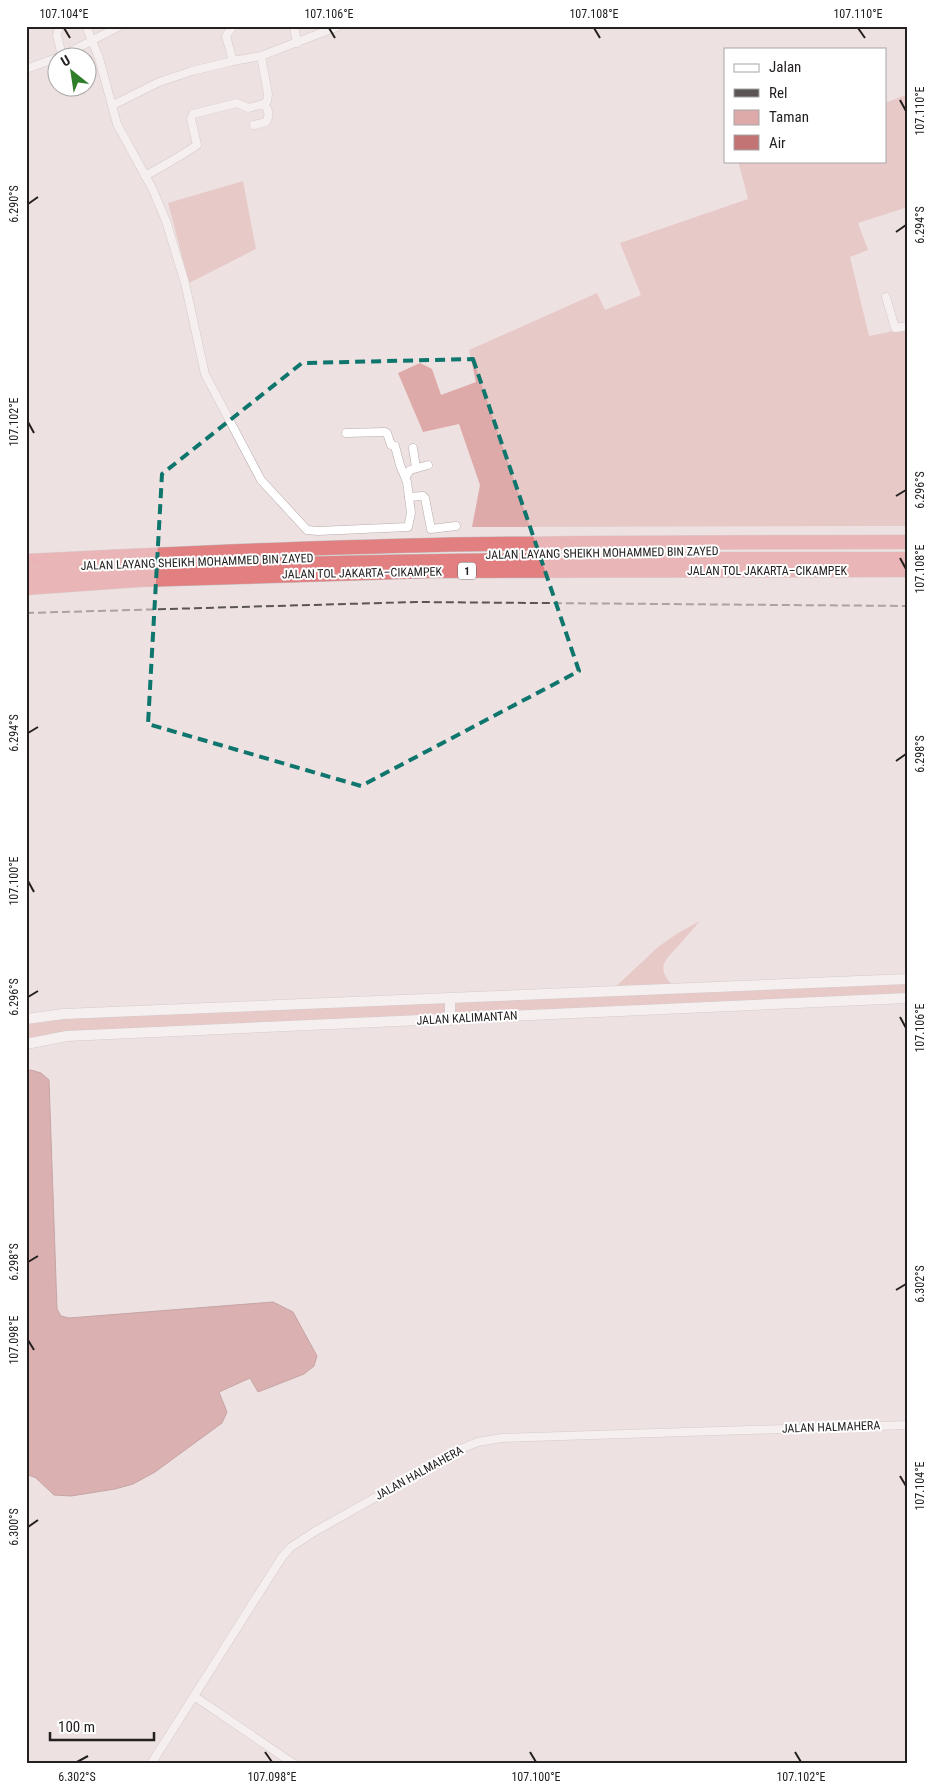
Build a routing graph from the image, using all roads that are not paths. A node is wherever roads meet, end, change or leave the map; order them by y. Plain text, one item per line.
1 (59, 26) edge
2 (86, 26) edge
3 (120, 26) edge
4 (233, 26) edge
5 (294, 26) edge
6 (339, 26) edge
7 (92, 41) junction
8 (297, 43) junction
9 (60, 48) edge
10 (78, 48) edge
11 (261, 56) junction
12 (48, 61) edge
13 (233, 61) junction
14 (26, 69) edge
15 (264, 104) junction
16 (113, 105) junction
17 (254, 125) dead end
18 (145, 176) junction
19 (886, 297) dead end
20 (908, 326) edge
21 (346, 433) dead end
22 (413, 448) dead end
23 (428, 465) dead end
24 (416, 468) junction
25 (406, 476) junction
26 (409, 497) junction
27 (456, 526) dead end
28 (908, 542) edge
29 (908, 552) edge
30 (908, 559) edge
31 (26, 560) edge
32 (26, 568) edge
33 (908, 570) edge
34 (26, 575) edge
35 (26, 588) edge
36 (908, 979) edge
37 (450, 998) junction
38 (908, 998) edge
39 (26, 1019) edge
40 (450, 1020) junction
41 (26, 1044) edge
42 (908, 1425) edge
43 (194, 1696) junction
44 (151, 1764) edge
45 (294, 1764) edge

1 - 9 street
2 - 7 street
3 - 7 street
4 - 13 street
5 - 8 street
6 - 8 street
7 - 10 street
7 - 16 street
8 - 11 street
11 - 13 street
11 - 15 street
12 - 14 street
13 - 16 street
15 - 17 street
15 - 18 street
16 - 18 street
18 - 26 street
19 - 20 street
21 - 25 street
22 - 24 street
23 - 24 street
24 - 25 street
25 - 26 street
26 - 27 street
28 - 31 highway, JALAN TOL JAKARTA–CIKAMPEK / 1
29 - 32 highway, JALAN LAYANG SHEIKH MOHAMMED BIN ZAYED / 1
30 - 34 highway, JALAN LAYANG SHEIKH MOHAMMED BIN ZAYED / 1
33 - 35 highway, JALAN TOL JAKARTA–CIKAMPEK / 1
36 - 37 street, JALAN KALIMANTAN
37 - 39 street, JALAN KALIMANTAN
37 - 40 street
38 - 40 street, JALAN KALIMANTAN
40 - 41 street, JALAN KALIMANTAN
42 - 43 street, JALAN HALMAHERA
43 - 44 street, JALAN HALMAHERA
43 - 45 street

